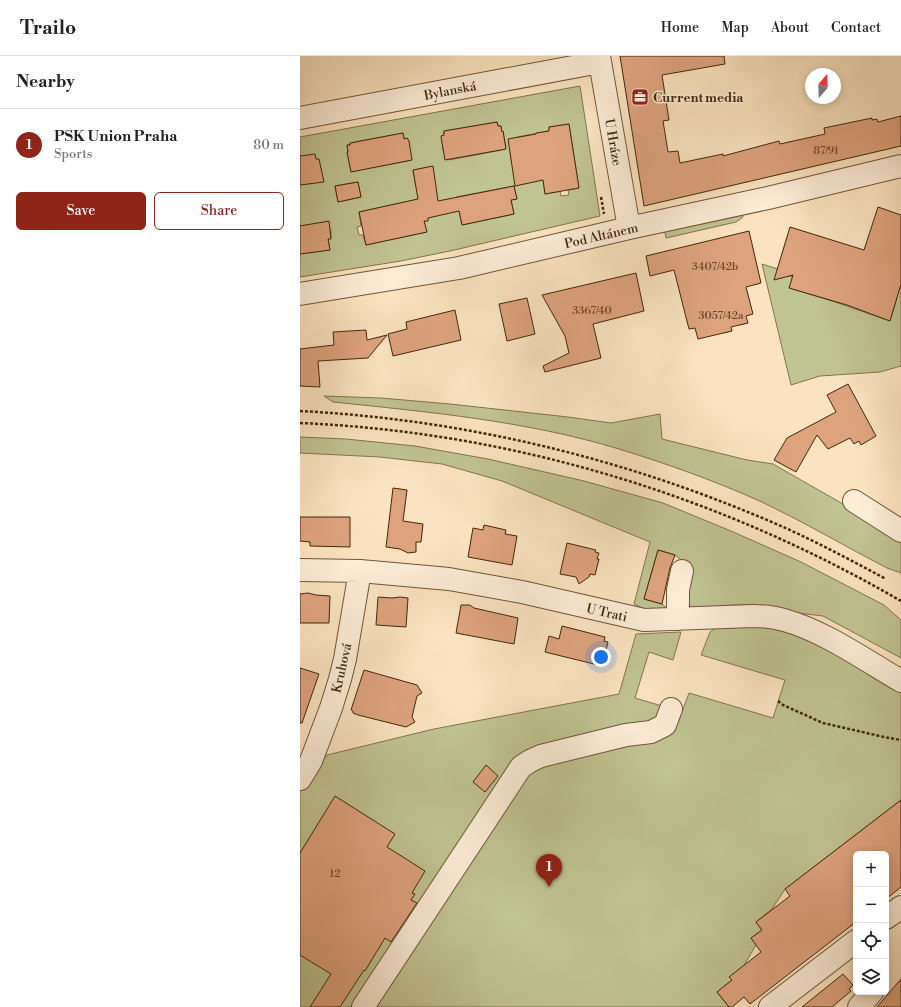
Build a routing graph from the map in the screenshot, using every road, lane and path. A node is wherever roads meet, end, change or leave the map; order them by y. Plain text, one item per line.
1 (600, 59) edge
2 (300, 118) edge
3 (901, 166) edge
4 (629, 228) junction
5 (300, 294) edge
6 (300, 411) edge
7 (300, 423) edge
8 (854, 501) dead end
9 (901, 531) edge
10 (300, 570) edge
11 (360, 571) junction
12 (682, 571) dead end
13 (886, 579) dead end
14 (901, 601) edge
15 (678, 619) junction
16 (901, 681) edge
17 (778, 701) dead end
18 (671, 708) dead end
19 (901, 740) edge
20 (305, 770) edge
21 (901, 907) edge
22 (889, 916) edge
23 (853, 943) edge
24 (869, 995) edge
25 (363, 1007) edge
26 (770, 1007) edge
27 (859, 1007) edge

1 - 2 street, Bylanská
1 - 4 street, U Hráze
3 - 4 street, Pod Altánem
4 - 5 street, Pod Altánem
6 - 13 path
7 - 14 path
8 - 9 street
10 - 11 street, U Trati
11 - 15 street, U Trati
11 - 20 street, Kruhová
12 - 15 street
15 - 16 street, U Trati
17 - 19 path
18 - 25 street
21 - 22 street
23 - 26 street
24 - 27 street

